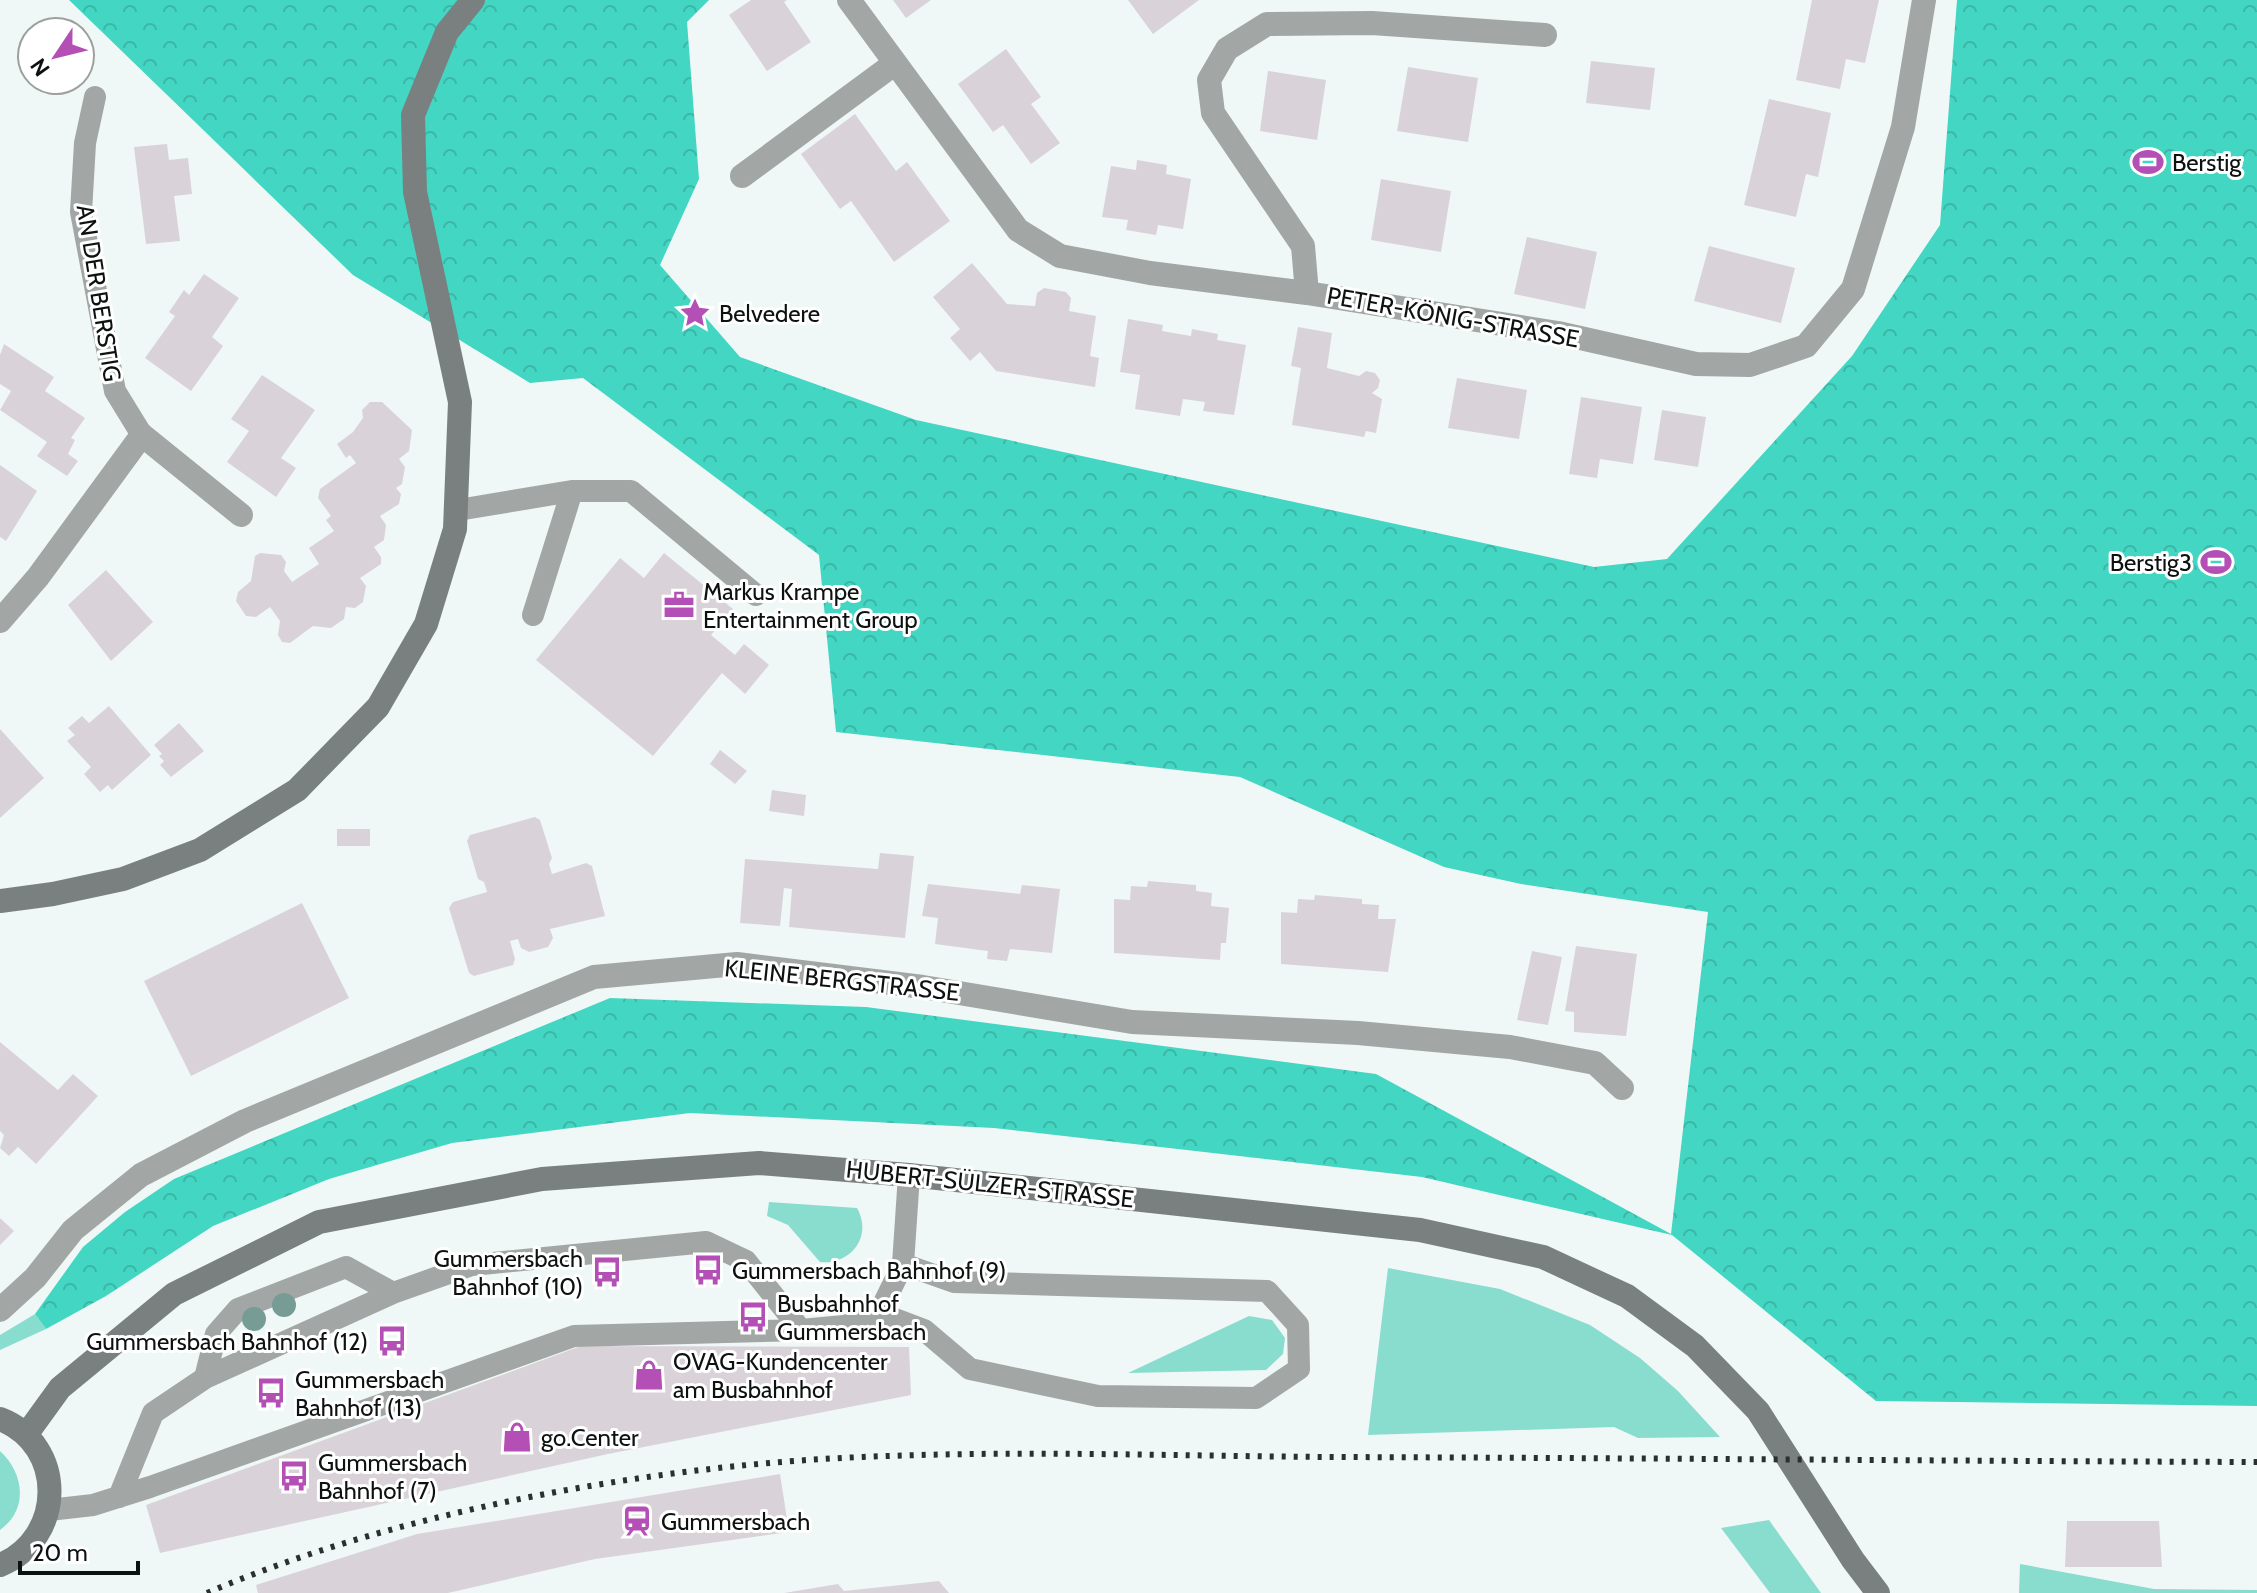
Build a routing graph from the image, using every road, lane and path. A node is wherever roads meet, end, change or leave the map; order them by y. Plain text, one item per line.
1 (473, 0) edge
2 (849, 0) edge
3 (1924, 0) edge
4 (1545, 35) dead end
5 (894, 64) junction
6 (95, 97) dead end
7 (742, 176) dead end
8 (1307, 293) junction
9 (142, 435) junction
10 (572, 491) junction
11 (458, 510) junction
12 (241, 515) dead end
13 (756, 595) dead end
14 (533, 615) dead end
15 (0, 621) edge
16 (0, 901) edge
17 (1622, 1088) dead end
18 (909, 1175) junction
19 (903, 1264) junction
20 (393, 1293) junction
21 (0, 1310) edge
22 (879, 1313) junction
23 (801, 1330) junction
24 (205, 1378) junction
25 (0, 1419) edge
26 (26, 1435) junction
27 (119, 1497) junction
28 (49, 1510) junction
29 (0, 1565) edge
30 (1878, 1593) edge

1 - 11 street
2 - 5 street, PETER-KÖNIG-STRASSE
3 - 8 street, PETER-KÖNIG-STRASSE
4 - 8 street
5 - 7 street
5 - 8 street, PETER-KÖNIG-STRASSE
6 - 9 lane, AN DER BERSTIG
9 - 12 street, AN DER BERSTIG
9 - 15 street
10 - 11 lane
10 - 13 lane
10 - 14 lane
11 - 16 street
17 - 21 street, KLEINE BERGSTRASSE
18 - 19 lane
18 - 26 street, HUBERT-SÜLZER-STRASSE
18 - 30 street, HUBERT-SÜLZER-STRASSE
19 - 22 lane
19 - 22 lane
20 - 23 lane
20 - 24 lane
20 - 24 lane
22 - 23 lane
23 - 27 lane
24 - 27 lane
25 - 26 street
26 - 28 street
27 - 28 lane
28 - 29 street

